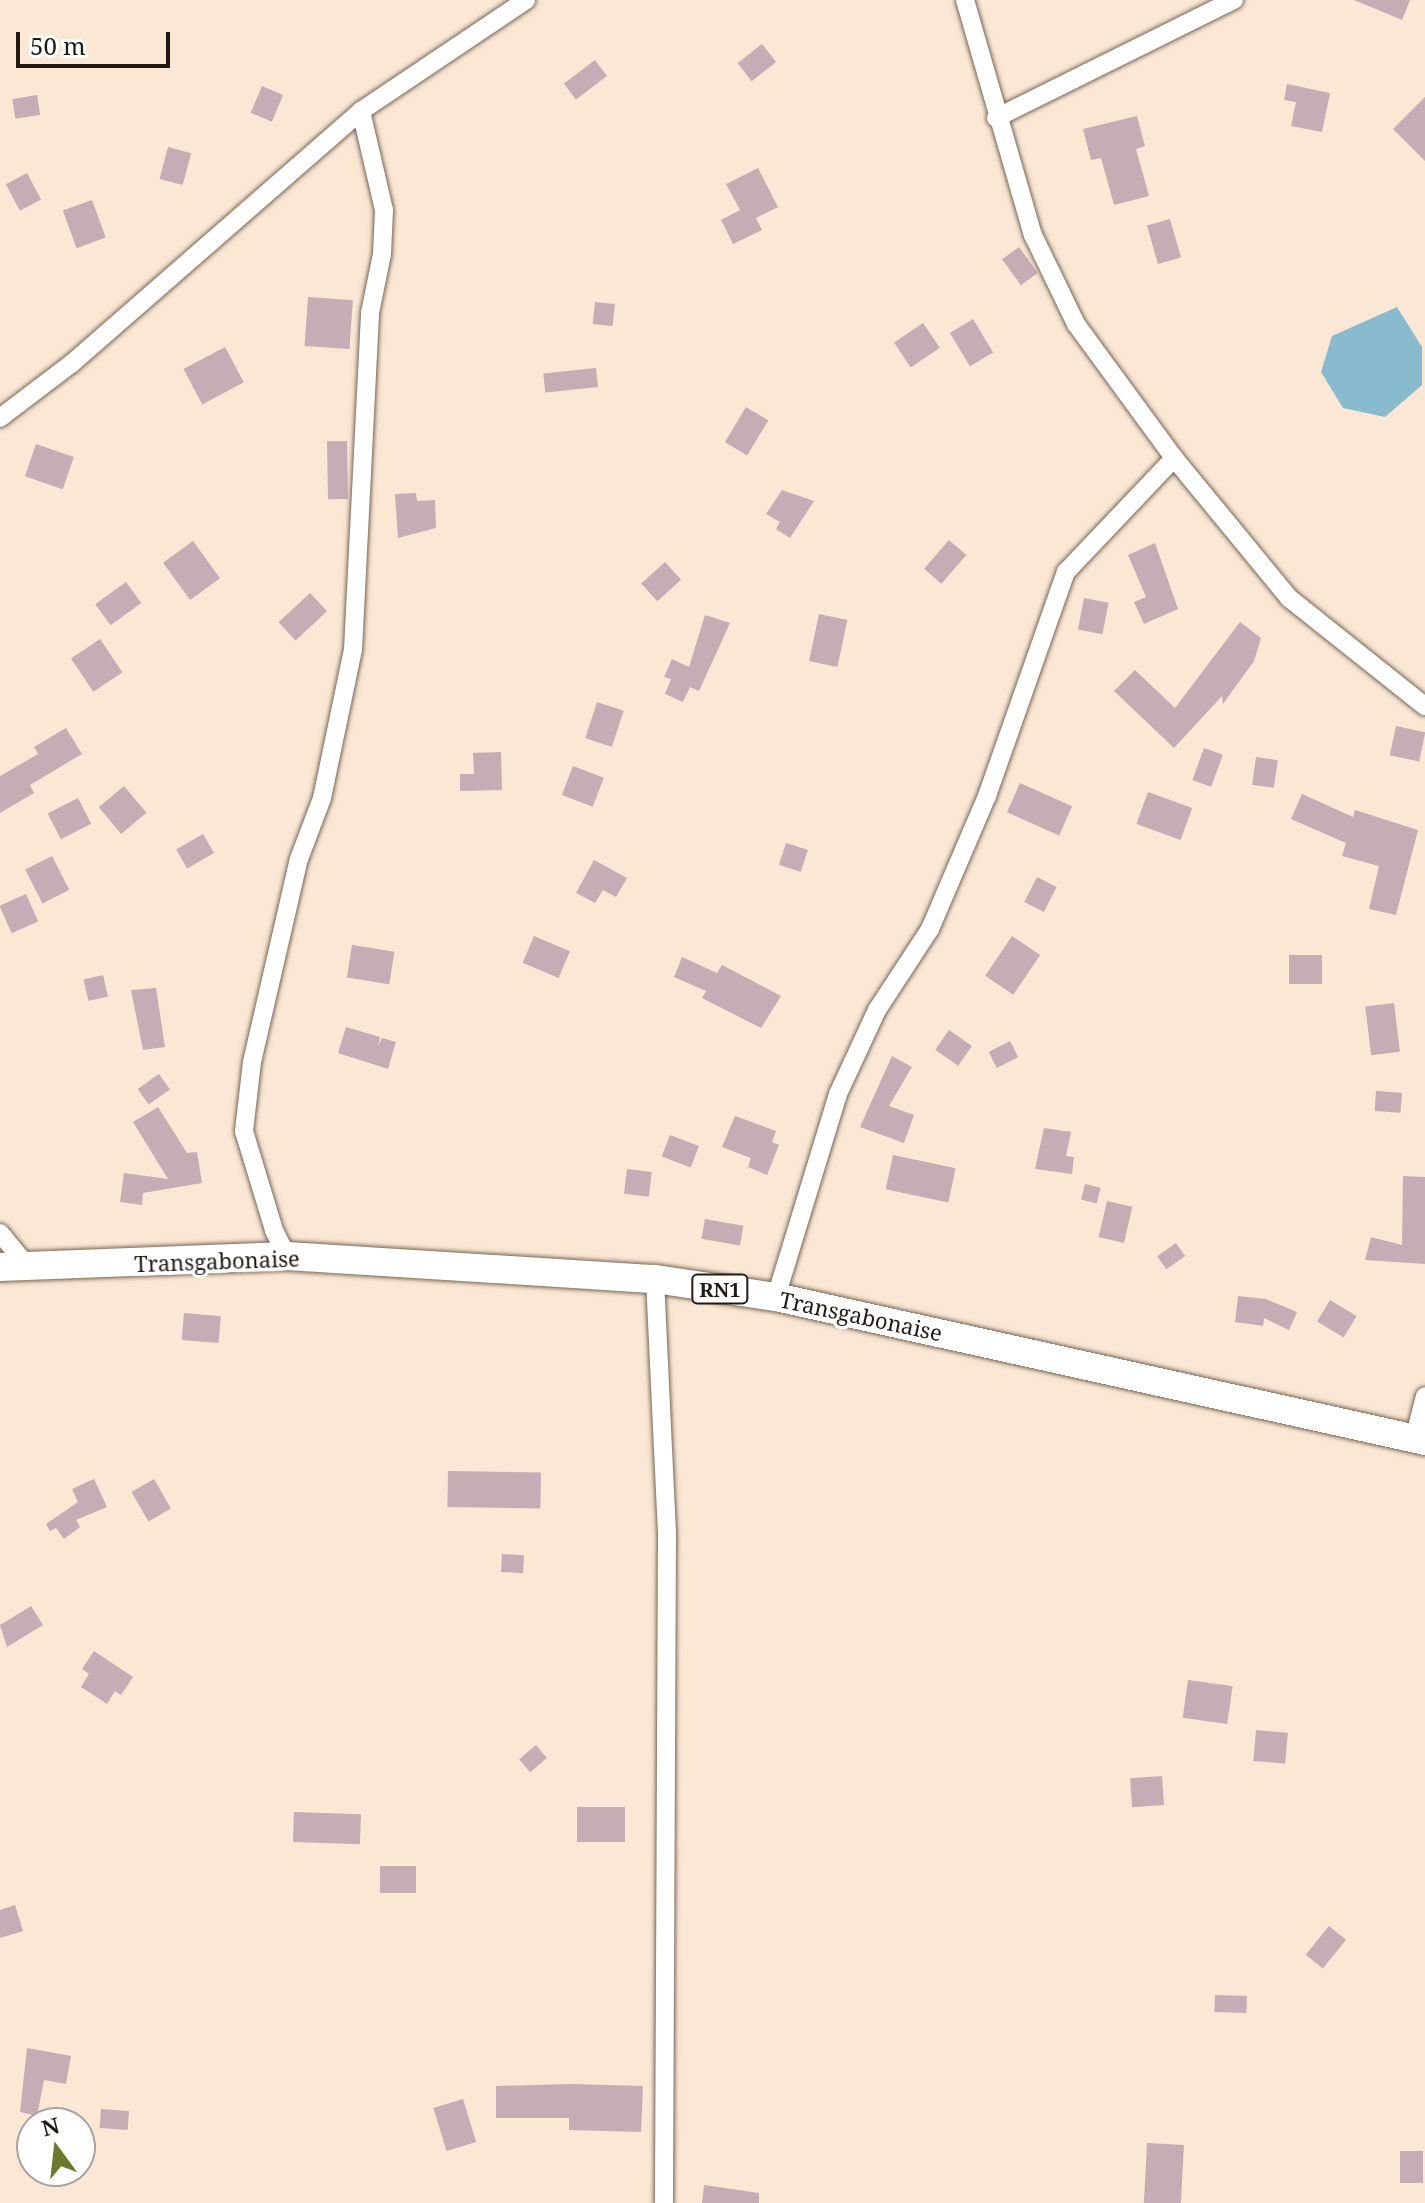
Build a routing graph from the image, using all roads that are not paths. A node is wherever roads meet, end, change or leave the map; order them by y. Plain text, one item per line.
1 (526, 0) edge
2 (965, 0) edge
3 (1234, 0) edge
4 (361, 111) junction
5 (996, 118) junction
6 (0, 418) edge
7 (1174, 458) junction
8 (1425, 706) edge
9 (0, 1233) edge
10 (287, 1256) junction
11 (0, 1267) edge
12 (28, 1267) junction
13 (655, 1279) junction
14 (776, 1297) junction
15 (1425, 1396) edge
16 (1420, 1440) edge
17 (664, 2203) edge

1 - 4 street
2 - 5 street
3 - 5 street
4 - 6 street
4 - 10 street
5 - 7 street
7 - 8 street
7 - 14 street
9 - 12 street
10 - 12 highway, Transgabonaise / RN1
10 - 13 highway, Transgabonaise / RN1
11 - 12 highway, Transgabonaise / RN1
13 - 14 highway, Transgabonaise / RN1
13 - 17 street
14 - 16 highway, Transgabonaise / RN1
15 - 16 street

